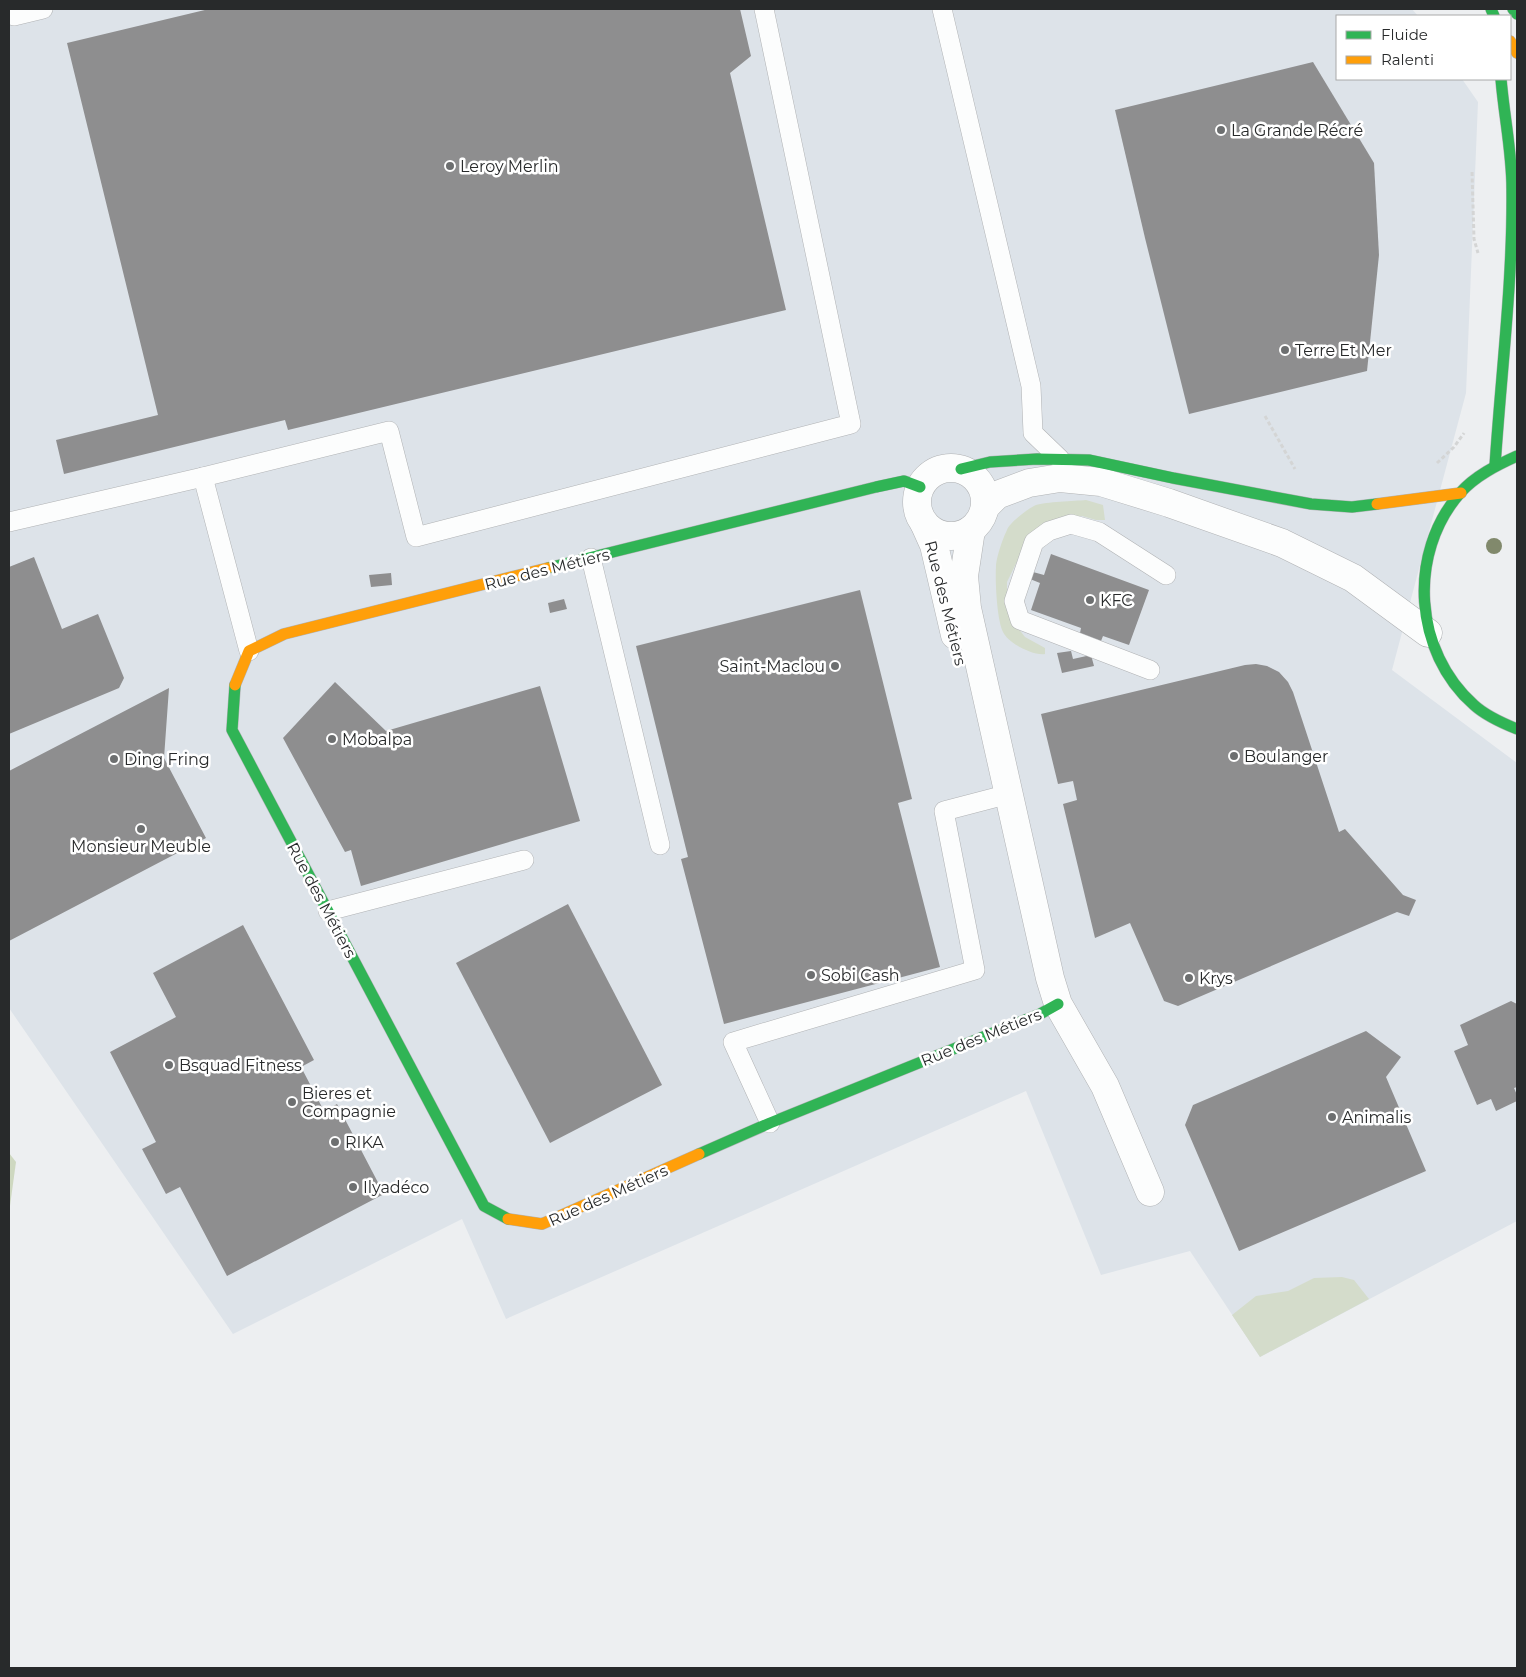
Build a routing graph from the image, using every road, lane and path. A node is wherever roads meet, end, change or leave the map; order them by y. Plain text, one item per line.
1 (11, 9) edge
2 (43, 9) edge
3 (764, 9) edge
4 (942, 9) edge
5 (1513, 9) edge
6 (1517, 14) edge
7 (1500, 80) edge
8 (1265, 416) dead end
9 (1468, 427) dead end
10 (1517, 456) edge
11 (1060, 459) junction
12 (1436, 465) dead end
13 (1495, 466) junction
14 (961, 469) junction
15 (1296, 472) dead end
16 (203, 477) junction
17 (920, 487) junction
18 (1461, 493) junction
19 (985, 507) junction
20 (9, 522) edge
21 (925, 525) junction
22 (971, 530) junction
23 (590, 558) junction
24 (1166, 575) dead end
25 (1428, 634) junction
26 (249, 650) junction
27 (1150, 670) dead end
28 (988, 702) junction
29 (1517, 729) edge
30 (1009, 794) junction
31 (660, 845) dead end
32 (524, 860) dead end
33 (328, 911) junction
34 (1058, 1004) junction
35 (770, 1123) junction
36 (1150, 1192) dead end

1 - 2 lane
3 - 16 lane
4 - 11 lane
5 - 6 street
7 - 13 street
8 - 15 path
9 - 12 path
10 - 13 street
11 - 14 street
11 - 18 street
13 - 18 street
14 - 17 street
14 - 19 street
16 - 20 lane
16 - 26 lane
17 - 21 street
17 - 23 street, Rue des Métiers
18 - 25 street
19 - 22 street
19 - 25 street
21 - 22 street
21 - 28 street, Rue des Métiers
22 - 28 street, Rue des Métiers
23 - 26 street, Rue des Métiers
23 - 31 lane
24 - 27 lane
25 - 29 street
26 - 33 street, Rue des Métiers
28 - 30 street, Rue des Métiers
30 - 34 street, Rue des Métiers
30 - 35 lane
32 - 33 lane
33 - 35 street, Rue des Métiers
34 - 35 street, Rue des Métiers
34 - 36 street, Rue des Métiers

